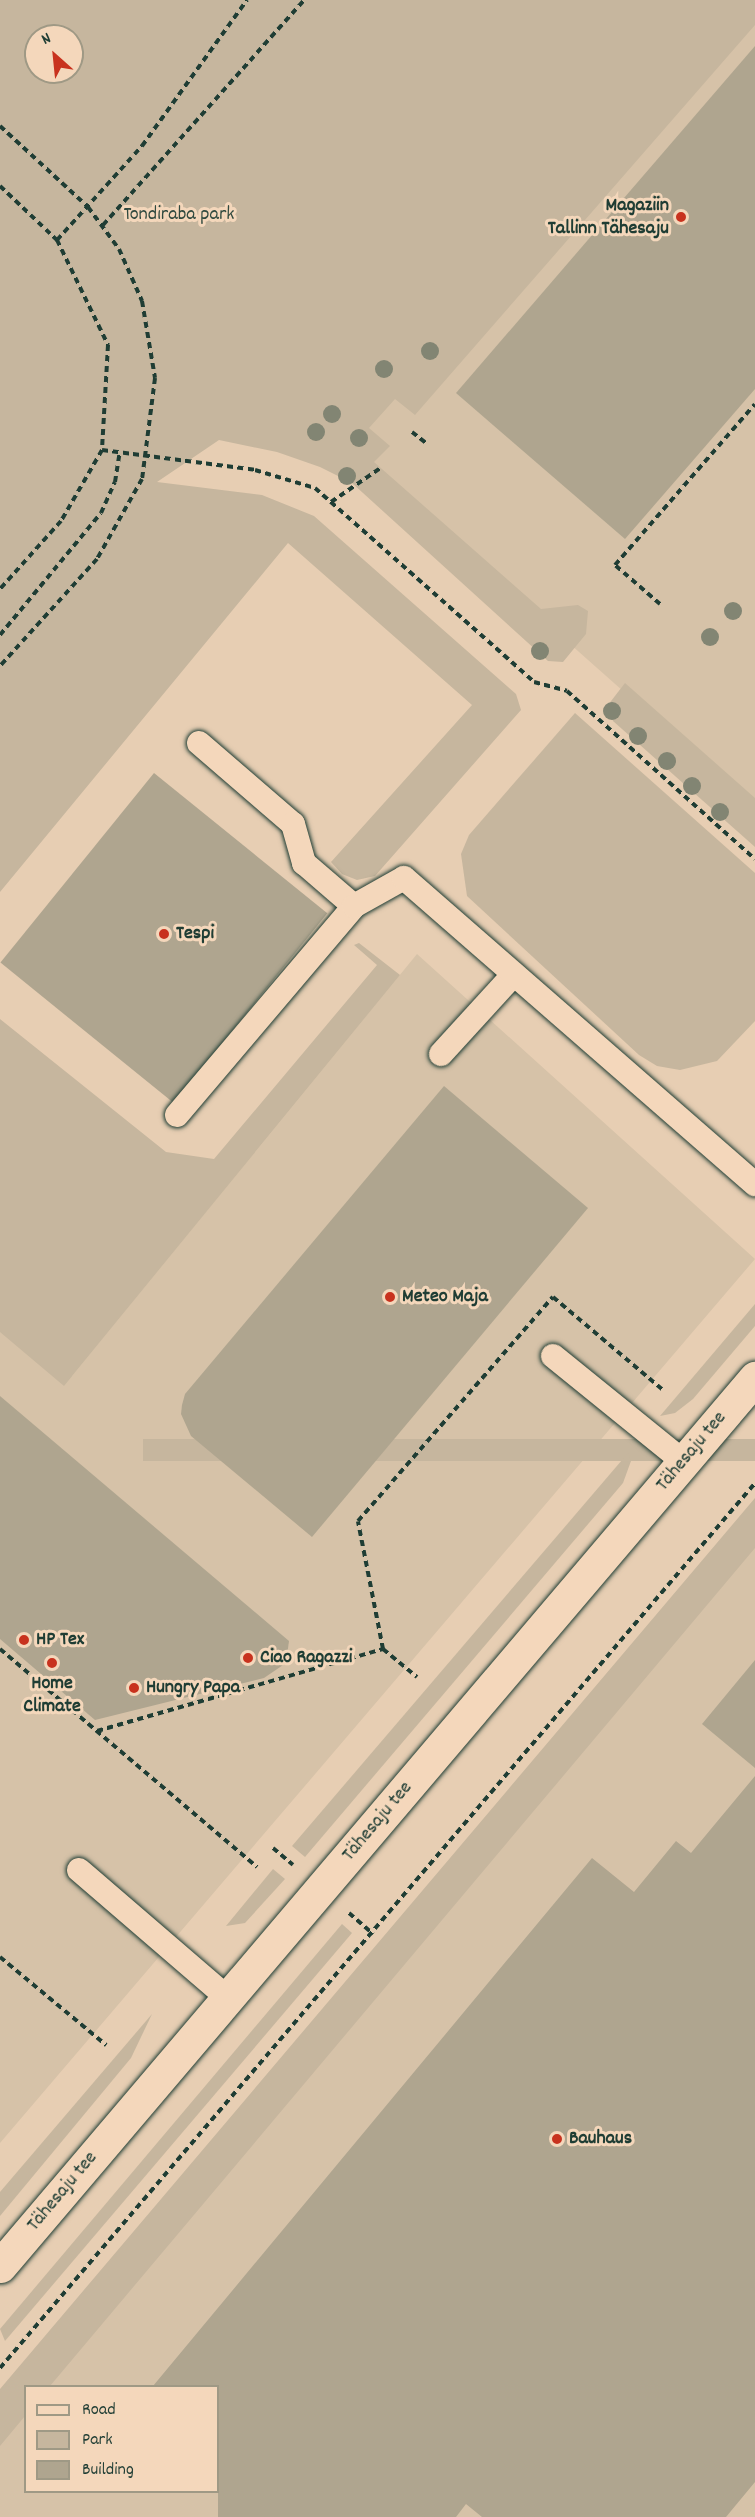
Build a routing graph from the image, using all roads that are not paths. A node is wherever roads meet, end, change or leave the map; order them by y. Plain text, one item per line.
1 (199, 743) dead end
2 (354, 906) junction
3 (514, 974) junction
4 (441, 1054) dead end
5 (177, 1115) dead end
6 (755, 1184) edge
7 (553, 1356) dead end
8 (755, 1378) edge
9 (684, 1462) junction
10 (79, 1870) dead end
11 (228, 1998) junction
12 (0, 2266) edge

1 - 2 lane
2 - 3 lane
2 - 5 lane
3 - 4 lane
3 - 6 lane
7 - 9 lane
8 - 9 street, Tähesaju tee
9 - 11 street, Tähesaju tee
10 - 11 lane
11 - 12 street, Tähesaju tee

